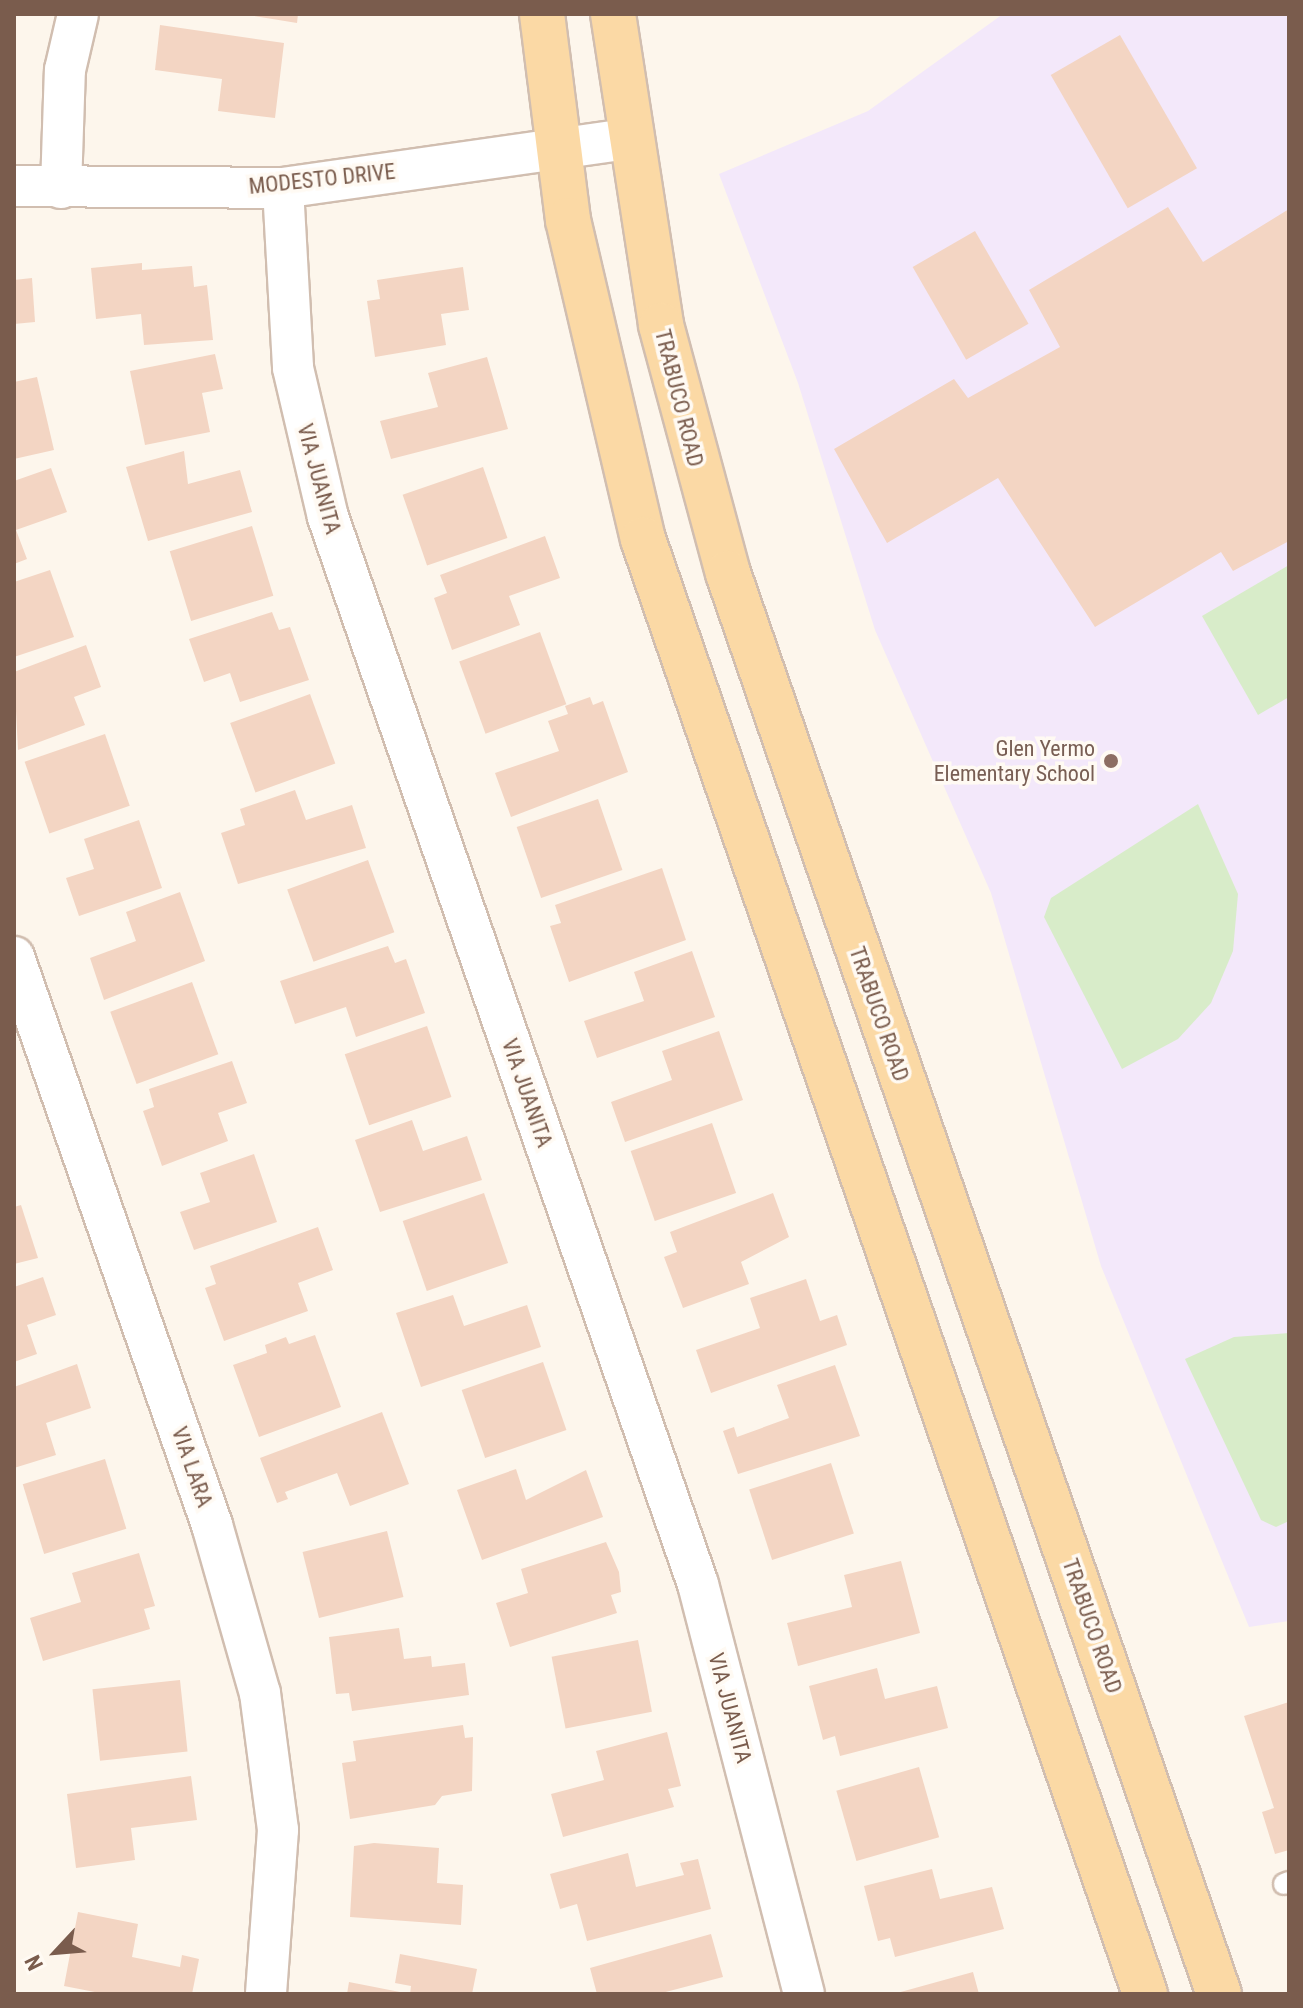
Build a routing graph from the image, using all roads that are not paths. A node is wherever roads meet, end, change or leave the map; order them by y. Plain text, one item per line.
1 (78, 14) edge
2 (542, 14) edge
3 (613, 14) edge
4 (628, 139) junction
5 (556, 150) junction
6 (14, 186) edge
7 (61, 188) junction
8 (283, 188) junction
9 (14, 957) edge
10 (266, 1994) edge
11 (804, 1994) edge
12 (1145, 1994) edge
13 (1219, 1994) edge

1 - 7 street
2 - 5 main road
3 - 4 main road, TRABUCO ROAD
4 - 5 street, MODESTO DRIVE
4 - 13 main road, TRABUCO ROAD
5 - 8 street, MODESTO DRIVE
5 - 12 main road
6 - 7 street, MODESTO DRIVE
7 - 8 street, MODESTO DRIVE
8 - 11 street, VIA JUANITA
9 - 10 street, VIA LARA

